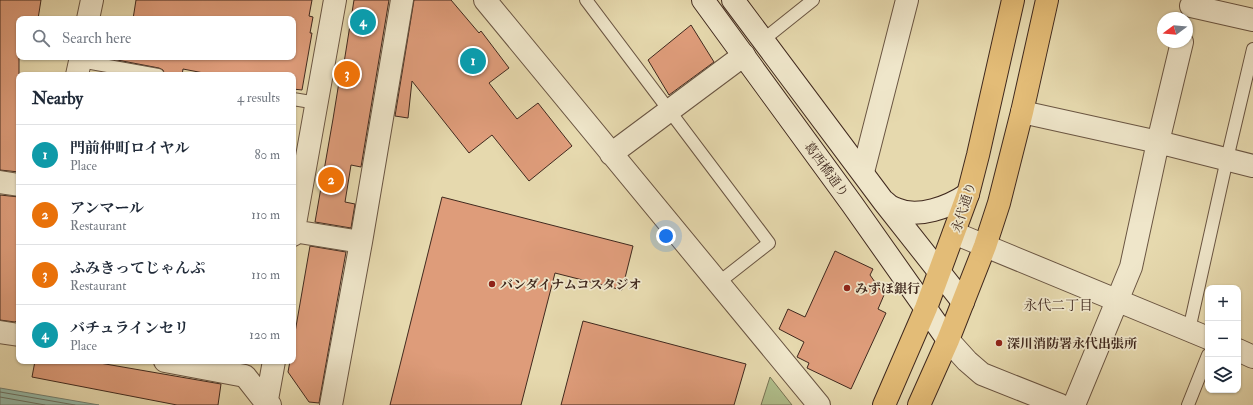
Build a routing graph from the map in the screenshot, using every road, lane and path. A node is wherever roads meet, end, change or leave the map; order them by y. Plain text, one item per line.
1 (92, 0) edge
2 (335, 0) edge
3 (402, 0) edge
4 (485, 0) edge
5 (586, 0) edge
6 (703, 0) edge
7 (733, 0) edge
8 (812, 0) edge
9 (907, 0) edge
10 (1013, 0) edge
11 (1047, 0) edge
12 (1190, 9) edge
13 (89, 16) edge
14 (1253, 20) edge
15 (763, 40) junction
16 (1181, 48) edge
17 (1253, 49) edge
18 (744, 55) junction
19 (79, 64) edge
20 (136, 72) edge
21 (296, 100) edge
22 (317, 103) junction
23 (670, 111) junction
24 (1022, 112) junction
25 (1158, 142) junction
26 (611, 154) junction
27 (1227, 159) junction
28 (1253, 166) edge
29 (863, 172) junction
30 (0, 182) edge
31 (16, 185) edge
32 (968, 194) junction
33 (884, 202) junction
34 (296, 216) edge
35 (296, 232) edge
36 (954, 233) junction
37 (362, 242) junction
38 (985, 246) junction
39 (939, 272) junction
40 (718, 283) junction
41 (1117, 300) junction
42 (963, 302) junction
43 (926, 308) junction
44 (0, 332) edge
45 (1199, 334) edge
46 (16, 335) edge
47 (948, 340) junction
48 (1207, 357) edge
49 (181, 364) edge
50 (274, 364) edge
51 (268, 405) edge
52 (331, 405) edge
53 (819, 405) edge
54 (884, 405) edge
55 (920, 405) edge
56 (1060, 405) edge
57 (1074, 405) edge
58 (1188, 405) edge

1 - 13 street
2 - 22 street
3 - 37 street
4 - 26 street
5 - 23 lane
6 - 18 street, 葛西橋通り
7 - 15 street, 葛西橋通り
8 - 15 lane
9 - 29 street
10 - 32 main road, 永代通り
11 - 24 main road
12 - 14 street
15 - 29 street, 葛西橋通り
16 - 25 street
17 - 27 lane
18 - 23 street
18 - 43 street, 葛西橋通り
19 - 20 lane
21 - 22 lane
22 - 34 street
23 - 26 street
23 - 40 lane
24 - 25 street
24 - 38 main road
25 - 27 street
25 - 41 street
26 - 40 street
27 - 28 street
27 - 45 lane
29 - 33 street, 葛西橋通り
30 - 31 street
32 - 33 street
32 - 36 main road, 永代通り
33 - 39 street, 葛西橋通り
35 - 37 street
36 - 38 street
36 - 39 main road, 永代通り
37 - 52 street
38 - 41 street
38 - 42 main road
39 - 42 street, 葛西橋通り
39 - 43 main road, 永代通り
40 - 53 street
41 - 45 street
41 - 57 street
42 - 47 main road
43 - 47 street, 葛西橋通り
43 - 54 main road, 永代通り
44 - 46 street
47 - 55 main road
47 - 56 street, 葛西橋通り
48 - 58 lane
49 - 51 street
50 - 51 street

